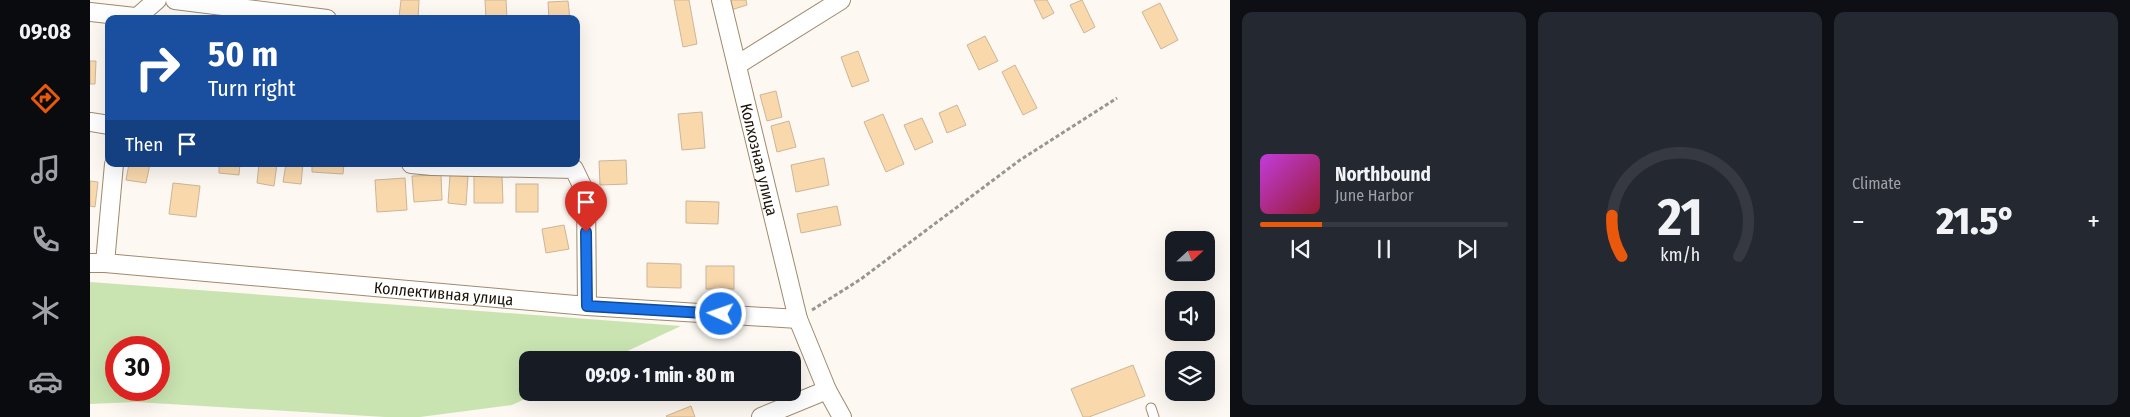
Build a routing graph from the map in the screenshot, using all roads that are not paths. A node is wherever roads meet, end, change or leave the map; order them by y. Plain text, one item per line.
1 (157, 0) edge
2 (175, 0) edge
3 (721, 0) edge
4 (841, 0) edge
5 (90, 12) edge
6 (112, 15) edge
7 (139, 15) edge
8 (295, 15) edge
9 (737, 65) junction
10 (90, 122) edge
11 (105, 124) edge
12 (113, 167) edge
13 (468, 167) edge
14 (97, 263) edge
15 (587, 306) junction
16 (798, 319) junction
17 (827, 390) junction
18 (761, 417) edge
19 (842, 417) edge

1 - 7 street
2 - 8 street
3 - 9 street, Колхозная улица
4 - 9 street
5 - 6 street
9 - 16 street, Колхозная улица
10 - 11 street
12 - 14 street
13 - 15 street
14 - 15 street, Коллективная улица
15 - 16 street, Коллективная улица
16 - 17 street, Колхозная улица
17 - 18 street
17 - 19 street, Колхозная улица

